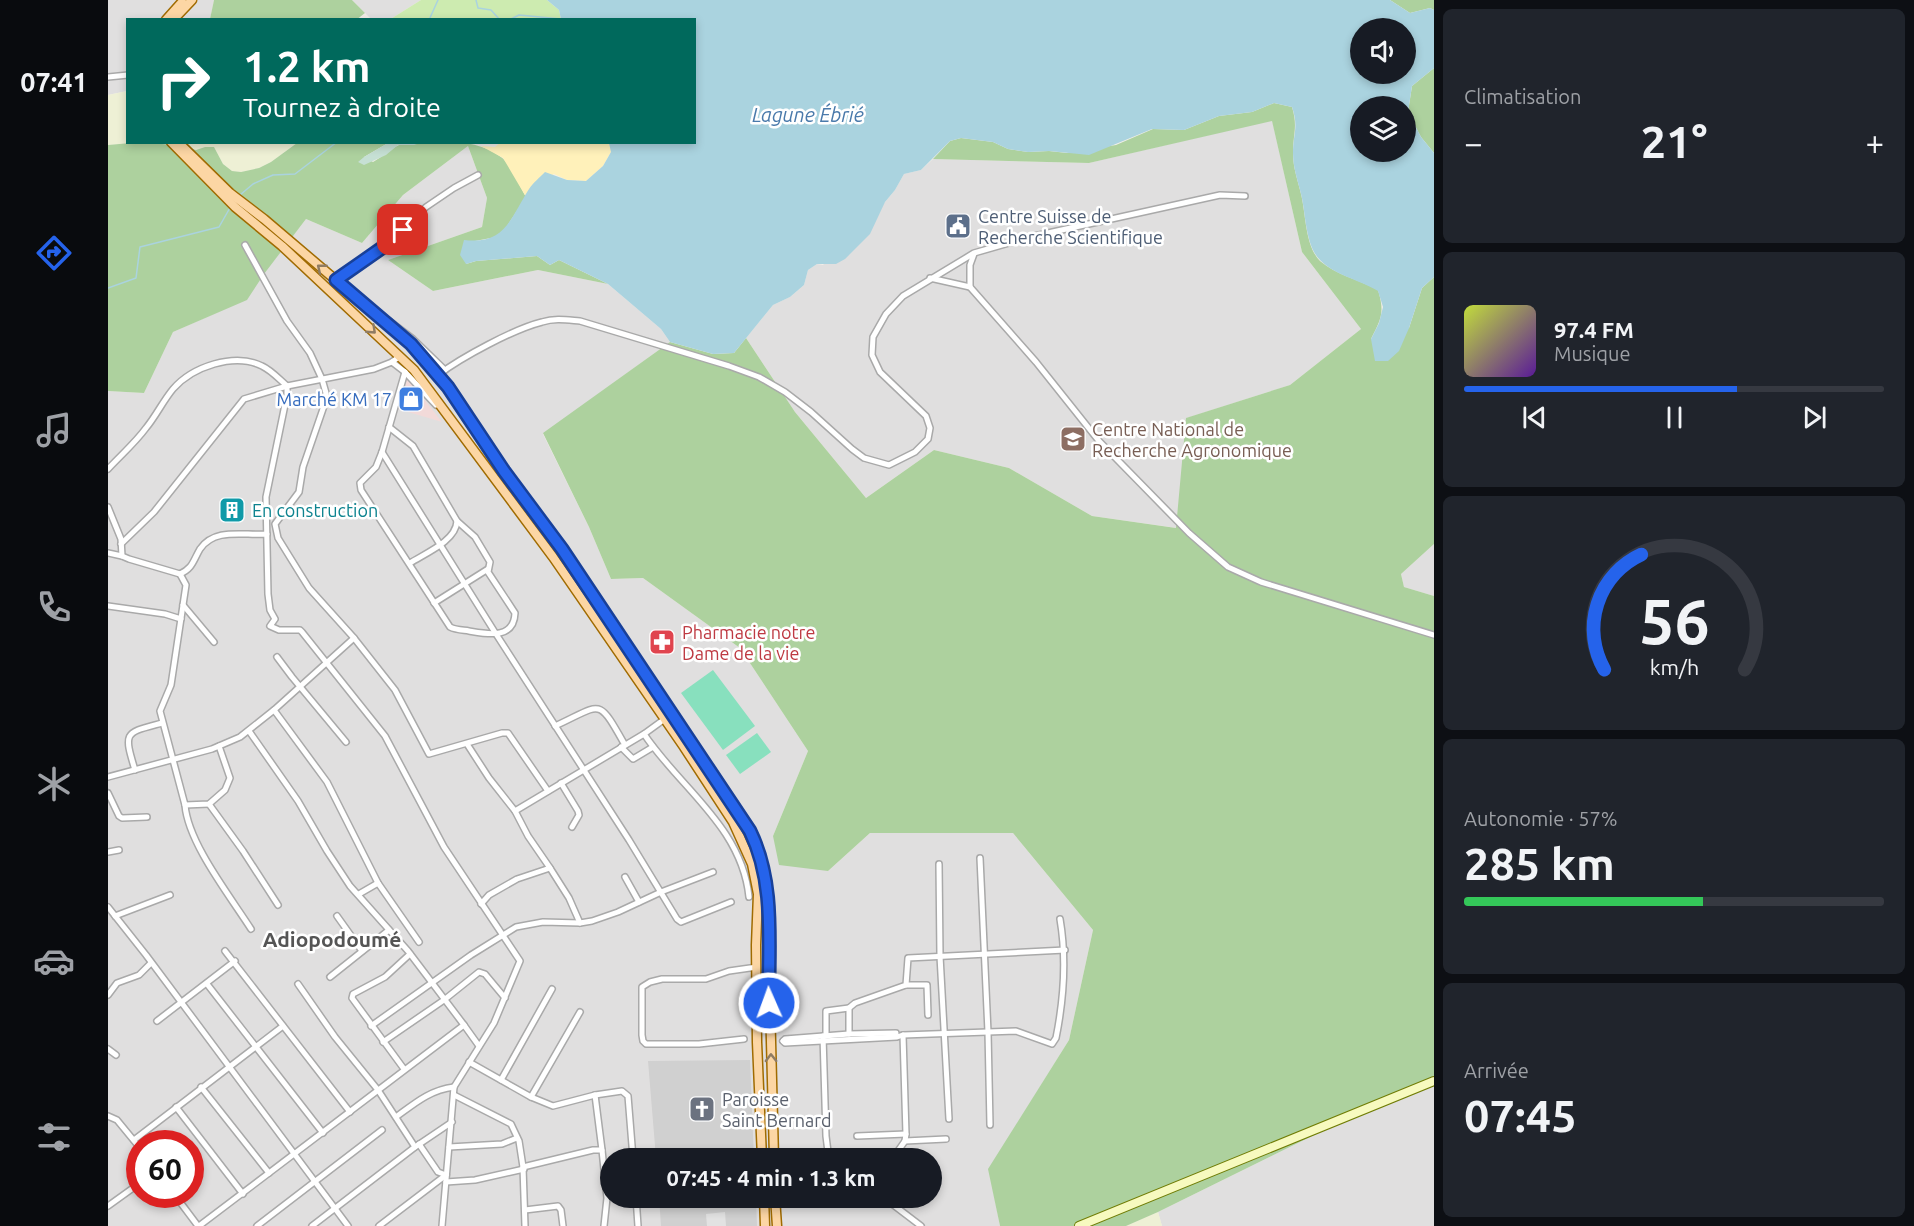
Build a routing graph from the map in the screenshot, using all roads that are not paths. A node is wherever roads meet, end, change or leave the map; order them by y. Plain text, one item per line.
1 (184, 0) edge
2 (192, 0) edge
3 (168, 18) edge
4 (175, 18) edge
5 (126, 75) edge
6 (108, 77) edge
7 (173, 144) edge
8 (180, 144) edge
9 (478, 175) dead end
10 (228, 196) junction
11 (1245, 196) dead end
12 (237, 204) junction
13 (245, 245) dead end
14 (974, 253) junction
15 (930, 278) junction
16 (336, 280) junction
17 (970, 287) junction
18 (366, 305) junction
19 (401, 356) junction
20 (426, 360) junction
21 (392, 362) junction
22 (410, 371) junction
23 (442, 373) junction
24 (322, 379) junction
25 (287, 386) junction
26 (389, 427) junction
27 (382, 452) junction
28 (108, 469) edge
29 (108, 507) edge
30 (457, 521) junction
31 (267, 534) junction
32 (122, 544) junction
33 (440, 544) junction
34 (108, 553) edge
35 (122, 556) junction
36 (410, 563) junction
37 (488, 569) junction
38 (180, 574) junction
39 (465, 584) junction
40 (435, 603) junction
41 (183, 605) junction
42 (108, 606) edge
43 (182, 619) junction
44 (496, 634) junction
45 (1434, 634) edge
46 (354, 638) junction
47 (214, 642) dead end
48 (277, 657) dead end
49 (326, 664) junction
50 (300, 686) junction
51 (274, 710) junction
52 (673, 713) junction
53 (664, 720) junction
54 (162, 723) junction
55 (555, 726) junction
56 (249, 731) junction
57 (644, 734) junction
58 (346, 742) dead end
59 (467, 744) junction
60 (219, 746) junction
61 (623, 746) junction
62 (652, 747) junction
63 (173, 759) junction
64 (135, 770) junction
65 (584, 770) junction
66 (108, 777) edge
67 (561, 783) junction
68 (548, 791) junction
69 (108, 793) edge
70 (209, 804) junction
71 (184, 805) junction
72 (514, 811) junction
73 (147, 817) dead end
74 (572, 827) dead end
75 (119, 849) dead end
76 (108, 852) edge
77 (980, 858) dead end
78 (939, 864) dead end
79 (550, 868) junction
80 (713, 872) dead end
81 (625, 877) dead end
82 (378, 883) junction
83 (661, 892) junction
84 (359, 894) junction
85 (170, 895) dead end
86 (749, 897) dead end
87 (639, 902) junction
88 (731, 902) dead end
89 (481, 904) junction
90 (278, 905) dead end
91 (108, 907) edge
92 (115, 916) junction
93 (337, 916) dead end
94 (1060, 919) dead end
95 (580, 923) junction
96 (251, 929) dead end
97 (389, 930) junction
98 (503, 934) junction
99 (419, 942) dead end
100 (1065, 950) junction
101 (225, 951) dead end
102 (362, 951) junction
103 (984, 953) junction
104 (410, 954) junction
105 (940, 956) junction
106 (235, 961) junction
107 (151, 963) junction
108 (757, 967) junction
109 (330, 978) dead end
110 (431, 983) junction
111 (207, 984) junction
112 (298, 984) dead end
113 (906, 985) junction
114 (552, 989) dead end
115 (108, 995) edge
116 (505, 998) junction
117 (444, 1000) junction
118 (182, 1003) junction
119 (849, 1008) junction
120 (580, 1012) dead end
121 (928, 1015) dead end
122 (158, 1022) dead end
123 (464, 1025) junction
124 (283, 1026) junction
125 (371, 1026) junction
126 (945, 1032) junction
127 (988, 1032) junction
128 (849, 1034) junction
129 (903, 1035) junction
130 (824, 1037) junction
131 (744, 1039) dead end
132 (383, 1042) junction
133 (479, 1046) junction
134 (257, 1047) junction
135 (108, 1049) edge
136 (116, 1055) dead end
137 (469, 1062) junction
138 (229, 1067) junction
139 (404, 1069) junction
140 (501, 1080) junction
141 (1434, 1081) edge
142 (201, 1088) junction
143 (454, 1088) junction
144 (378, 1090) junction
145 (454, 1095) junction
146 (595, 1095) junction
147 (531, 1097) junction
148 (176, 1107) junction
149 (350, 1112) junction
150 (108, 1116) edge
151 (396, 1118) junction
152 (949, 1119) dead end
153 (452, 1122) junction
154 (990, 1125) dead end
155 (147, 1130) edge
156 (382, 1130) dead end
157 (126, 1131) edge
158 (323, 1133) junction
159 (906, 1134) junction
160 (857, 1136) dead end
161 (517, 1138) junction
162 (946, 1139) dead end
163 (905, 1141) junction
164 (417, 1146) junction
165 (449, 1148) junction
166 (602, 1148) edge
167 (632, 1148) edge
168 (762, 1148) edge
169 (774, 1148) edge
170 (828, 1148) edge
171 (900, 1148) edge
172 (600, 1150) edge
173 (295, 1154) junction
174 (523, 1168) junction
175 (269, 1173) junction
176 (446, 1175) junction
177 (315, 1182) junction
178 (446, 1182) junction
179 (126, 1193) edge
180 (243, 1194) junction
181 (108, 1206) edge
182 (185, 1208) edge
183 (606, 1208) edge
184 (637, 1208) edge
185 (764, 1208) edge
186 (776, 1208) edge
187 (898, 1208) edge
188 (334, 1209) junction
189 (525, 1209) junction
190 (199, 1226) edge
191 (257, 1226) edge
192 (312, 1226) edge
193 (348, 1226) edge
194 (379, 1226) edge
195 (442, 1226) edge
196 (525, 1226) edge
197 (563, 1226) edge
198 (604, 1226) edge
199 (638, 1226) edge
200 (765, 1226) edge
201 (777, 1226) edge
202 (921, 1226) edge
203 (1079, 1226) edge

1 - 3 main road
2 - 4 main road
5 - 6 street
7 - 10 main road
8 - 10 main road
9 - 16 street
10 - 12 main road
11 - 14 street
16 -> 12 main road
12 -> 19 main road
13 - 24 street
14 - 15 street
14 - 17 street
15 - 17 street
15 - 23 street
16 - 18 main road
17 - 45 street
18 - 20 main road
18 - 23 street
19 - 21 street
19 - 22 main road
20 - 22 main road
20 - 23 main road
21 - 22 street
21 - 24 street
22 - 26 street
22 - 53 main road
23 - 52 main road
24 - 25 street
24 - 46 street
25 - 28 street
25 - 31 street
25 - 32 street
26 - 27 street
26 - 30 street
27 - 33 street
27 - 36 street
29 - 32 street
30 - 33 street
30 - 37 street
31 - 38 street
31 - 49 street
32 - 35 street
33 - 36 street
33 - 39 street
34 - 35 street
35 - 38 street
36 - 40 street
37 - 39 street
37 - 44 street
38 - 41 street
39 - 40 street
39 - 44 street
40 - 44 street
41 - 43 street
41 - 47 street
42 - 43 street
43 - 54 street
44 - 55 street
46 - 49 street
46 - 59 street
48 - 50 street
49 - 50 street
49 - 89 street
50 - 51 street
50 - 58 street
51 - 56 street
51 - 82 street
52 - 53 street
169 -> 52 main road
53 - 57 street
53 - 108 main road
54 - 63 street
54 - 64 street
55 - 61 street
55 - 65 street
56 - 60 street
56 - 84 street
57 - 61 street
57 - 62 street
59 - 68 street
59 - 72 street
60 - 63 street
60 - 70 street
61 - 62 street
61 - 65 street
62 - 86 street
63 - 64 street
63 - 71 street
64 - 66 street
65 - 67 street
65 - 83 street
67 - 68 street
67 - 74 street
68 - 72 street
69 - 73 street
70 - 71 street
70 - 90 street
71 - 96 street
72 - 79 street
75 - 76 street
77 - 103 street
78 - 105 street
79 - 89 street
79 - 95 street
80 - 83 street
81 - 87 street
82 - 84 street
82 - 99 street
83 - 87 street
83 - 88 street
84 - 97 street
85 - 92 street
87 - 95 street
89 - 98 street
91 - 92 street
92 - 107 street
93 - 102 street
94 - 100 street
95 - 98 street
97 - 102 street
97 - 104 street
98 - 110 street
98 - 116 street
100 - 103 street
100 - 127 street
101 - 106 street
102 - 109 street
103 - 105 street
103 - 127 street
104 - 110 street
104 - 125 street
105 - 113 street
105 - 126 street
106 - 111 street
106 - 124 street
107 - 115 street
107 - 118 street
108 - 131 street
108 - 168 main road
110 - 117 street
110 - 125 street
111 - 118 street
111 - 134 street
112 - 144 street
113 - 119 street
113 - 121 street
114 - 140 street
116 - 117 street
116 - 133 street
117 - 123 street
117 - 132 street
118 - 122 street
118 - 138 street
119 - 128 street
119 - 130 street
120 - 147 street
123 - 133 street
123 - 139 street
124 - 134 street
124 - 149 street
125 - 132 street
126 - 127 street
126 - 129 street
126 - 152 street
127 - 154 street
128 - 129 street
128 - 130 street
129 - 130 street
129 - 159 street
130 - 130 street
130 - 170 street
132 - 139 street
133 - 137 street
134 - 138 street
134 - 158 street
135 - 136 street
137 - 140 street
137 - 143 street
138 - 142 street
138 - 173 street
139 - 144 street
140 - 147 street
141 - 203 street
142 - 148 street
142 - 175 street
143 - 145 street
143 - 151 street
144 - 149 street
144 - 151 street
145 - 153 street
145 - 161 street
146 - 147 street
146 - 166 street
146 - 167 street
148 - 155 street
148 - 180 street
149 - 158 street
150 - 157 street
151 - 164 street
153 - 164 street
153 - 165 street
156 - 177 street
158 - 173 street
159 - 160 street
159 - 163 street
161 - 165 street
161 - 174 street
162 - 163 street
163 - 171 street
164 - 176 street
164 - 188 street
165 - 176 street
172 - 174 street
173 - 175 street
173 - 177 street
174 - 178 street
174 - 189 street
175 - 180 street
176 - 178 street
176 - 194 street
177 - 188 street
177 - 191 street
178 - 195 street
179 - 181 street
180 - 190 street
182 - 190 street
183 - 198 street
184 - 199 street
185 - 200 main road
186 - 201 main road
187 - 202 street
188 - 192 street
188 - 193 street
189 - 196 street
189 - 197 street

